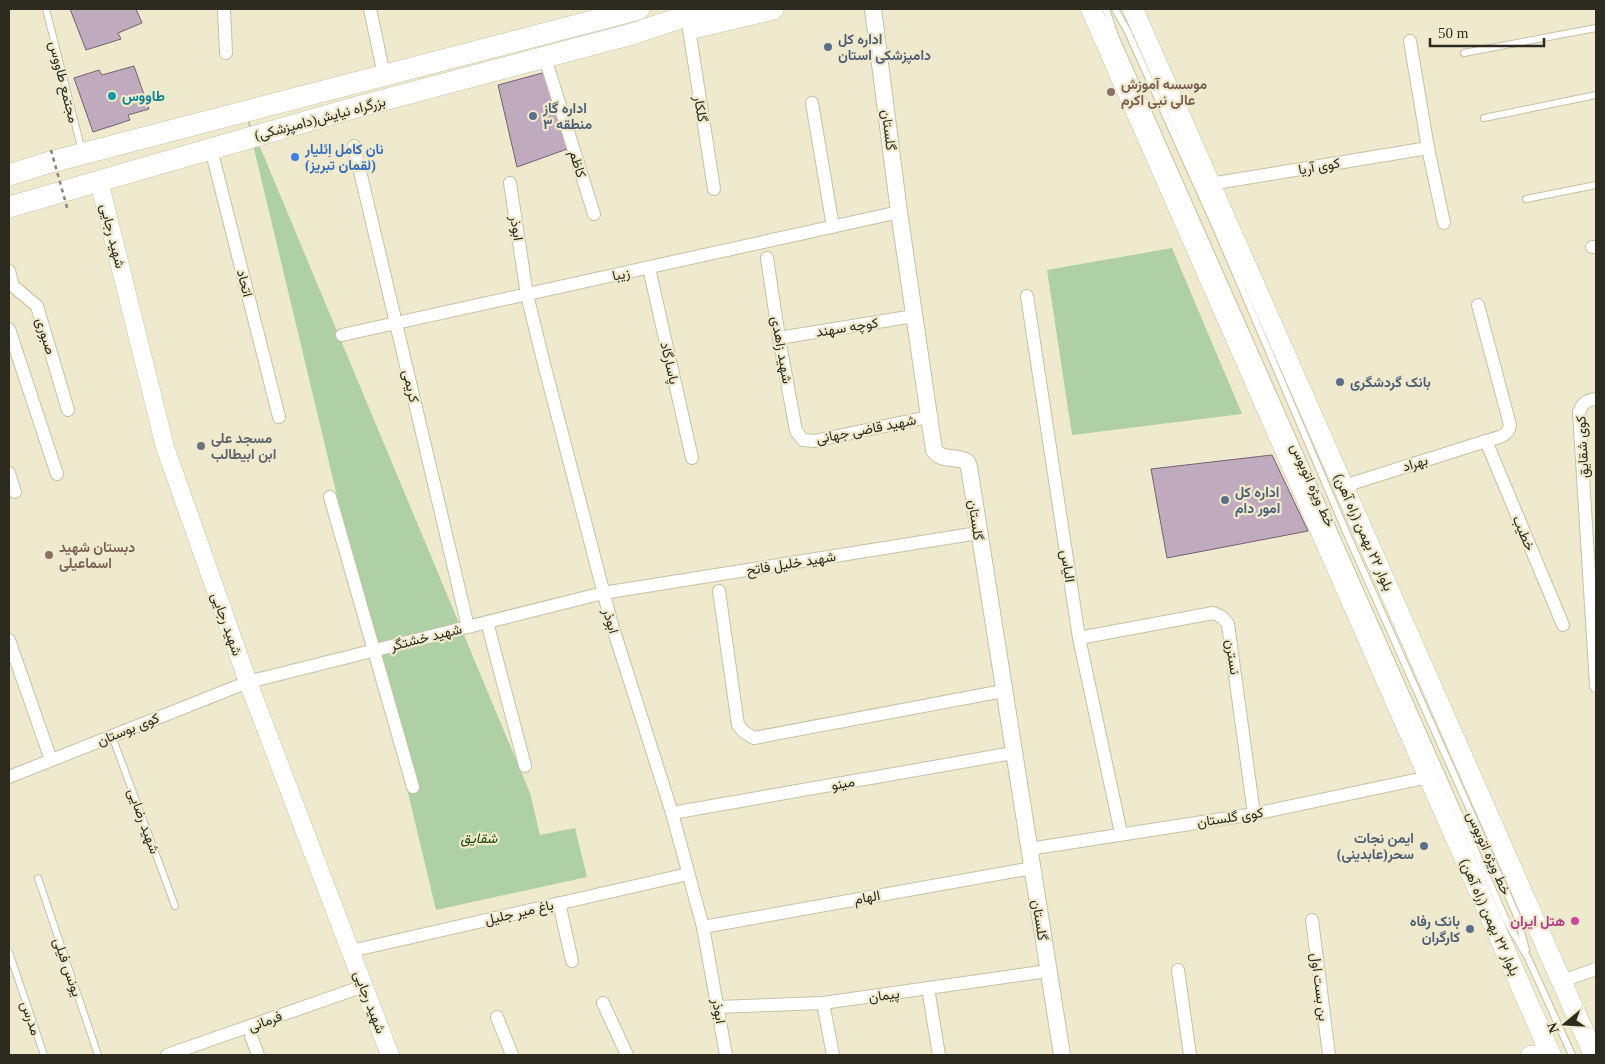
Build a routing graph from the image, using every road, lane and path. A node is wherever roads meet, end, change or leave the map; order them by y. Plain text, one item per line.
1 (46, 9) edge
2 (224, 9) edge
3 (370, 9) edge
4 (716, 9) edge
5 (773, 9) edge
6 (873, 9) edge
7 (1091, 9) edge
8 (1106, 9) edge
9 (1115, 9) edge
10 (1133, 9) edge
11 (632, 10) edge
12 (593, 14) edge
13 (1596, 28) edge
14 (689, 29) junction
15 (632, 34) junction
16 (1410, 41) dead end
17 (226, 53) dead end
18 (1464, 53) dead end
19 (545, 58) junction
20 (384, 75) junction
21 (1596, 95) edge
22 (812, 103) dead end
23 (1484, 118) dead end
24 (354, 146) dead end
25 (1428, 148) junction
26 (211, 149) junction
27 (51, 150) dead end
28 (82, 154) junction
29 (9, 175) edge
30 (99, 181) junction
31 (510, 184) dead end
32 (1210, 184) junction
33 (1596, 184) edge
34 (714, 189) dead end
35 (1526, 199) dead end
36 (9, 207) edge
37 (68, 211) dead end
38 (899, 212) junction
39 (594, 214) dead end
40 (1444, 224) dead end
41 (833, 227) junction
42 (767, 258) dead end
43 (648, 268) junction
44 (9, 271) edge
45 (527, 295) junction
46 (1027, 296) dead end
47 (1478, 305) dead end
48 (914, 316) junction
49 (396, 324) junction
50 (9, 329) edge
51 (342, 335) dead end
52 (779, 338) junction
53 (1596, 399) edge
54 (68, 410) dead end
55 (279, 417) dead end
56 (928, 417) junction
57 (803, 440) joint
58 (1486, 441) junction
59 (692, 458) dead end
60 (9, 473) edge
61 (57, 474) dead end
62 (1344, 486) junction
63 (15, 492) dead end
64 (330, 497) dead end
65 (978, 533) junction
66 (719, 591) dead end
67 (604, 593) junction
68 (487, 622) junction
69 (1563, 625) dead end
70 (468, 627) junction
71 (1079, 638) junction
72 (9, 640) edge
73 (1595, 648) edge
74 (374, 651) junction
75 (248, 682) junction
76 (1596, 686) edge
77 (1003, 691) junction
78 (112, 736) junction
79 (1013, 753) junction
80 (51, 760) junction
81 (525, 766) dead end
82 (9, 777) edge
83 (1429, 777) junction
84 (413, 788) dead end
85 (672, 813) junction
86 (1254, 814) junction
87 (1121, 833) junction
88 (1028, 849) junction
89 (1032, 868) junction
90 (688, 874) junction
91 (38, 878) dead end
92 (559, 903) junction
93 (175, 906) dead end
94 (1312, 920) dead end
95 (703, 927) junction
96 (351, 951) junction
97 (9, 952) edge
98 (1528, 958) junction
99 (572, 961) dead end
100 (1596, 969) edge
101 (1178, 970) dead end
102 (1048, 971) junction
103 (1562, 981) junction
104 (364, 986) junction
105 (928, 988) junction
106 (603, 1003) dead end
107 (823, 1003) junction
108 (718, 1007) junction
109 (497, 1017) dead end
110 (252, 1036) dead end
111 (1557, 1053) edge
112 (386, 1054) edge
113 (44, 1055) edge
114 (98, 1055) edge
115 (166, 1055) edge
116 (258, 1055) edge
117 (512, 1055) edge
118 (626, 1055) edge
119 (726, 1055) edge
120 (833, 1055) edge
121 (939, 1055) edge
122 (1062, 1055) edge
123 (1190, 1055) edge
124 (1329, 1055) edge
125 (1594, 1055) edge

1 - 28 lane, مجتمع طاووس
2 - 17 street
3 - 20 street
4 - 15 highway
5 - 14 highway
6 - 38 street, گلستان
7 - 83 main road, بلوار ۲۲ بهمن (راه آهن)
8 - 98 lane, خط ویژه اتوبوس
9 - 98 lane, خط ویژه اتوبوس
10 - 32 main road, بلوار ۲۲ بهمن (راه آهن)
11 - 12 highway, بزرگراه نیایش(دامپزشکی)
12 - 20 highway, بزرگراه نیایش(دامپزشکی)
13 - 18 lane
14 - 15 highway
14 - 34 street, گلکار
15 - 19 highway, بزرگراه نیایش(دامپزشکی)
16 - 25 street
19 - 26 highway, بزرگراه نیایش(دامپزشکی)
19 - 39 street, کاظم
20 - 28 highway, بزرگراه نیایش(دامپزشکی)
21 - 23 lane
22 - 41 street
24 - 49 street, کریمی
25 - 32 street, کوی آریا
25 - 40 street
26 - 30 highway, بزرگراه نیایش(دامپزشکی)
26 - 55 street, اتحاد
27 - 37 path, bridge
28 - 29 highway, بزرگراه نیایش(دامپزشکی)
30 - 36 highway, بزرگراه نیایش(دامپزشکی)
30 - 75 main road, شهید رجایی
31 - 45 street, ابوذر
32 - 62 main road, بلوار ۲۲ بهمن (راه آهن)
33 - 35 lane
38 - 41 street, زیبا
38 - 48 street, گلستان
41 - 43 street, زیبا
42 - 52 street, شهید زاهدی
43 - 45 street, زیبا
43 - 59 street, پاسارگاد
44 - 54 street, صبوری
45 - 49 street, زیبا
45 - 67 street, ابوذر
46 - 71 street, الیاس
47 - 58 street, بهراد
48 - 52 street, کوچه سهند
48 - 56 street, گلستان
49 - 51 street, زیبا
49 - 70 street, کریمی
50 - 61 street
52 - 57 street, شهید زاهدی
53 - 73 street, کوی شقایق
56 - 57 street, شهید قاضی جهانی
56 - 65 street, گلستان
58 - 62 street, بهراد
58 - 69 street, خطیب
60 - 63 street
62 - 103 main road, بلوار ۲۲ بهمن (راه آهن)
64 - 74 street
65 - 67 street, شهید خلیل فاتح
65 - 77 street, گلستان
66 - 77 street
67 - 68 street, شهید خشتگر
67 - 85 street, ابوذر
68 - 70 street, شهید خشتگر
68 - 81 street
70 - 74 street, شهید خشتگر
71 - 86 street, نسترن
71 - 87 street, الیاس
72 - 80 street
73 - 76 street, کوی شقایق
74 - 75 street, شهید خشتگر
74 - 84 street
75 - 78 street, کوی بوستان
75 - 96 main road, شهید رجایی
77 - 79 street, گلستان
78 - 80 street, کوی بوستان
78 - 93 lane, شهید رضایی
79 - 85 street, مینو
79 - 88 street, گلستان
80 - 82 street, کوی بوستان
83 - 86 street, کوی گلستان
83 - 111 main road, بلوار ۲۲ بهمن (راه آهن)
85 - 90 street, ابوذر
86 - 87 street, کوی گلستان
87 - 88 street, کوی گلستان
88 - 89 street, گلستان
89 - 95 street, الهام
89 - 102 street, گلستان
90 - 92 street, باغ میر جلیل
90 - 95 street, ابوذر
91 - 114 lane, یونس فیلی
92 - 96 street, باغ میر جلیل
92 - 99 street
94 - 124 street, بن بست اول
95 - 108 street, ابوذر
96 - 104 main road, شهید رجایی
97 - 113 lane, مدرس
98 - 111 lane, خط ویژه اتوبوس
100 - 103 street
101 - 123 street
102 - 105 street, پیمان
102 - 122 street, گلستان
103 - 125 main road, بلوار ۲۲ بهمن (راه آهن)
104 - 112 main road, شهید رجایی
104 - 115 street, فرمانی
105 - 107 street, پیمان
105 - 121 street
106 - 118 street
107 - 108 street, پیمان
107 - 120 street
108 - 119 street, ابوذر
109 - 117 street
110 - 116 street

